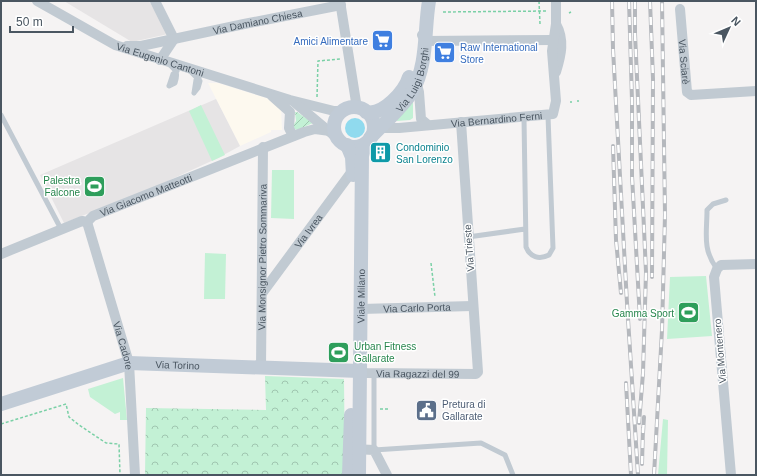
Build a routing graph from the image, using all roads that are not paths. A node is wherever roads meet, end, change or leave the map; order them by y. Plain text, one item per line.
1 (37, 1) edge
2 (155, 1) edge
3 (556, 1) edge
4 (341, 3) edge
5 (428, 5) edge
6 (680, 10) dead end
7 (556, 24) junction
8 (423, 36) junction
9 (174, 39) junction
10 (553, 40) junction
11 (115, 45) junction
12 (163, 60) junction
13 (187, 68) junction
14 (177, 71) dead end
15 (555, 74) junction
16 (199, 78) dead end
17 (416, 81) junction
18 (756, 91) edge
19 (269, 93) junction
20 (290, 100) junction
21 (347, 109) junction
22 (366, 112) junction
23 (1, 115) edge
24 (548, 116) junction
25 (524, 118) junction
26 (461, 122) junction
27 (427, 124) junction
28 (293, 136) junction
29 (372, 136) junction
30 (338, 138) junction
31 (263, 147) junction
32 (353, 170) junction
33 (726, 200) dead end
34 (87, 222) junction
35 (525, 229) junction
36 (61, 230) junction
37 (468, 237) junction
38 (2, 253) edge
39 (756, 264) edge
40 (717, 269) junction
41 (263, 292) junction
42 (472, 306) junction
43 (361, 310) junction
44 (129, 364) junction
45 (261, 368) junction
46 (356, 371) junction
47 (374, 373) junction
48 (476, 374) joint
49 (1, 404) edge
50 (355, 449) junction
51 (374, 450) junction
52 (135, 475) edge
53 (349, 475) edge
54 (359, 475) edge
55 (387, 475) edge
56 (513, 475) edge
57 (731, 475) edge

1 - 11 street, Via Eugenio Cantoni
2 - 9 street
3 - 7 street
4 - 9 street, Via Damiano Chiesa
4 - 21 street
5 - 8 street, Via Luigi Borghi
6 - 18 street, Via Sciarè
7 - 10 street
7 - 15 street
8 - 10 street
8 - 17 street, Via Luigi Borghi
8 - 22 street, Via Luigi Borghi
9 - 11 street, Via Damiano Chiesa
9 - 12 street
10 - 15 street
11 - 12 street, Via Eugenio Cantoni
12 - 13 street, Via Eugenio Cantoni
12 - 14 lane
13 - 16 lane
13 - 19 street, Via Eugenio Cantoni
15 - 24 street, Via Bernardino Ferni
17 - 27 street
17 - 29 street, Via Luigi Borghi
19 - 20 street, Via Eugenio Cantoni
19 - 28 street
20 - 21 street, Via Eugenio Cantoni
20 - 30 street, Via Eugenio Cantoni
21 - 22 street
21 - 30 street
22 - 29 street
23 - 36 lane
24 - 25 street, Via Bernardino Ferni
24 - 35 lane
25 - 26 street, Via Bernardino Ferni
25 - 35 lane
26 - 27 street, Via Bernardino Ferni
26 - 37 street, Via Trieste
27 - 29 street, Via Bernardino Ferni
28 - 30 street, Via Giacomo Matteotti
28 - 31 street, Via Giacomo Matteotti
29 - 30 street
29 - 43 street, Viale Milano
30 - 32 street, Viale Milano
31 - 34 street, Via Giacomo Matteotti
31 - 41 street, Via Monsignor Pietro Sommariva
32 - 41 street, Via Ivrea
32 - 46 street, Viale Milano
33 - 40 lane
34 - 36 street, Via Giacomo Matteotti
34 - 44 street, Via Cadore
35 - 37 lane
36 - 38 street, Via Giacomo Matteotti
37 - 42 street, Via Trieste
39 - 40 street
40 - 57 street, Via Montenero
41 - 45 street, Via Monsignor Pietro Sommariva
42 - 43 street, Via Carlo Porta
42 - 48 street, Via Trieste
43 - 46 street, Viale Milano
44 - 45 street, Via Torino
44 - 49 street, Via Torino
44 - 52 street, Via Cadore
45 - 46 street, Via Torino
46 - 47 street, Via Ragazzi del 99
46 - 50 street, Viale Milano
47 - 48 street, Via Ragazzi del 99
47 - 51 lane
50 - 51 street
50 - 53 street, Viale Milano
50 - 54 street, Viale Milano
51 - 55 street
51 - 56 lane

